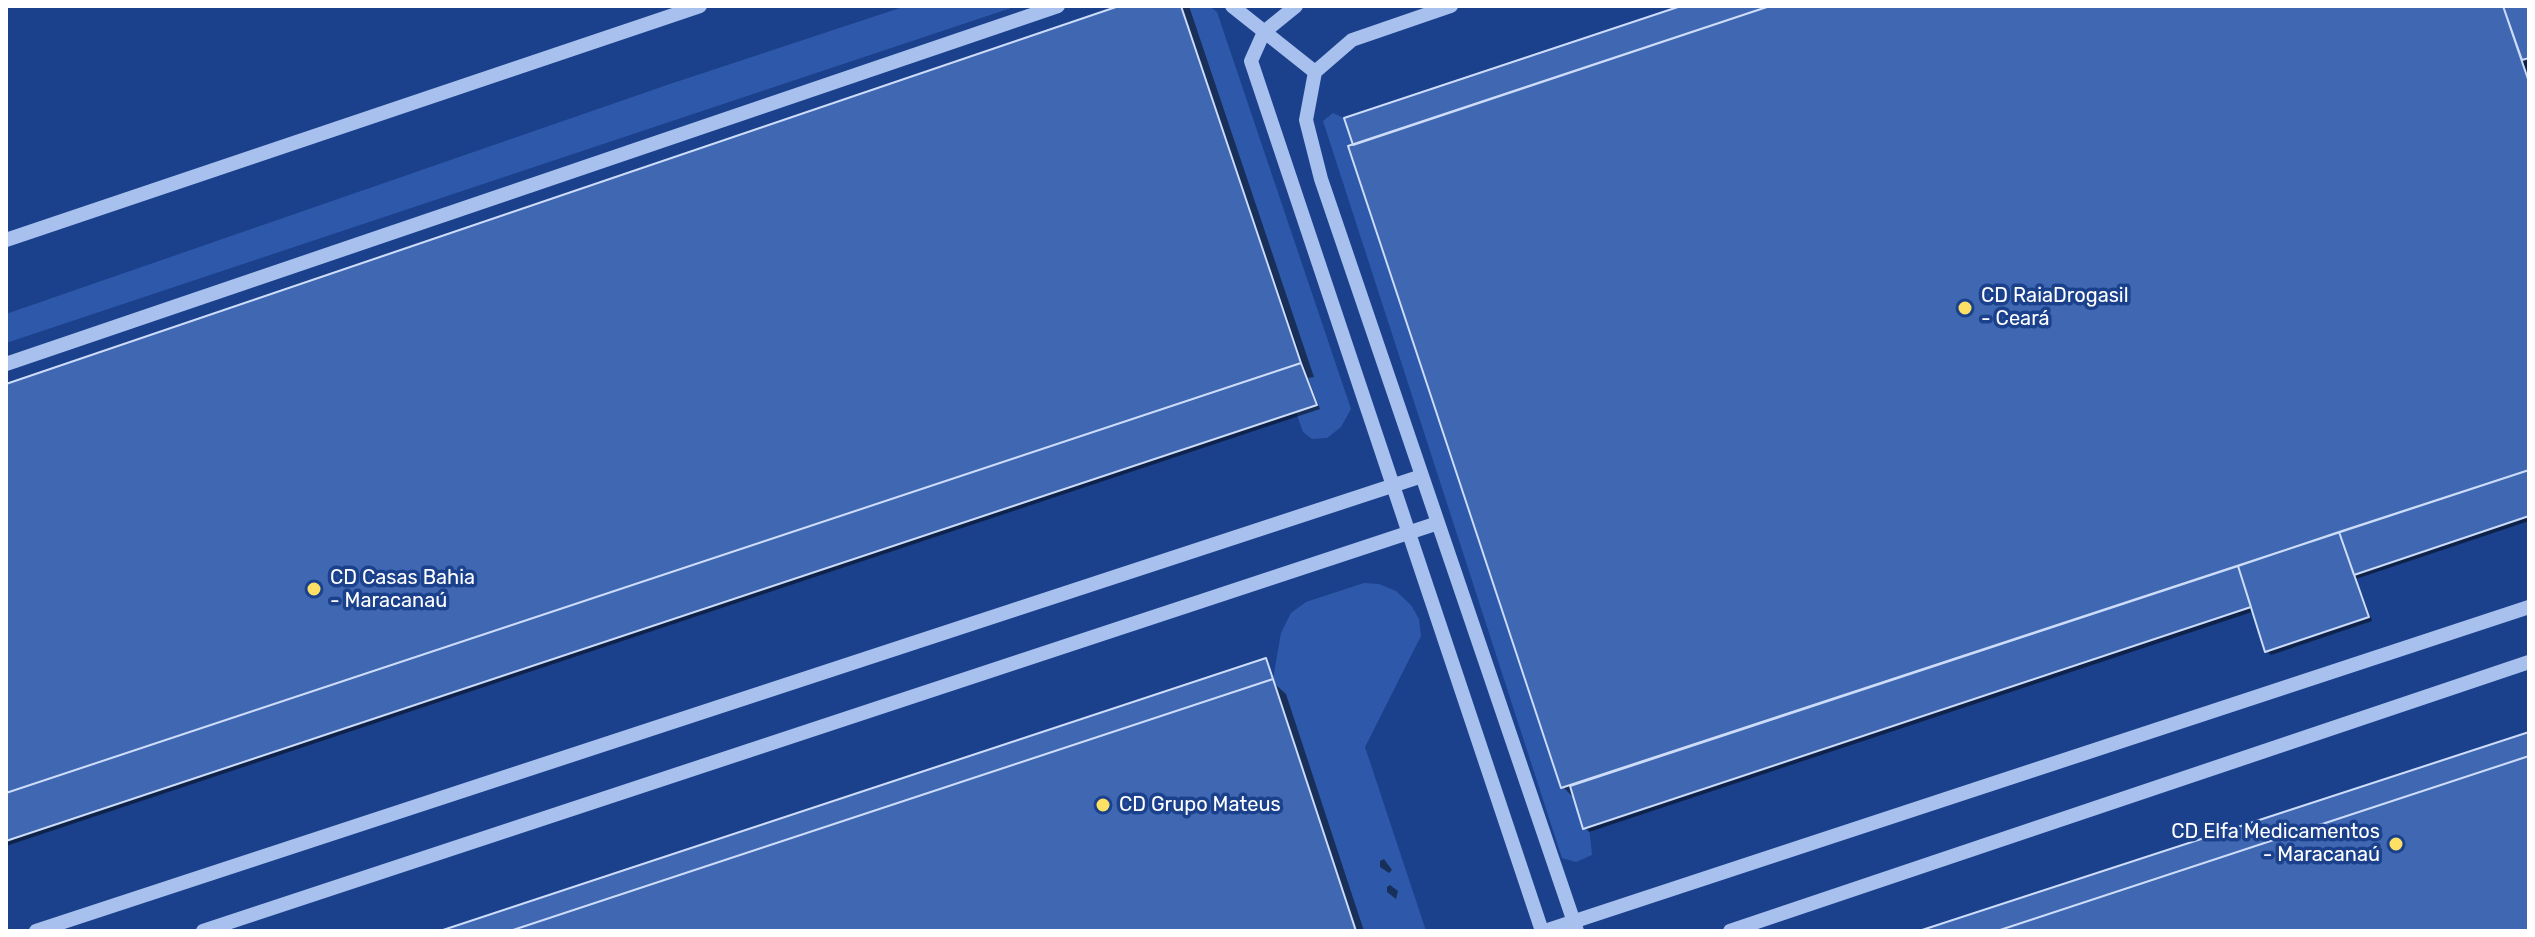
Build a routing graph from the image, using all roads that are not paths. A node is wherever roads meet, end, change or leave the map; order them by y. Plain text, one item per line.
1 (700, 6) edge
2 (1058, 6) edge
3 (1232, 6) edge
4 (1296, 6) edge
5 (1451, 6) edge
6 (1264, 32) junction
7 (1315, 72) junction
8 (6, 240) edge
9 (6, 364) edge
10 (1422, 476) junction
11 (1393, 486) junction
12 (1438, 523) junction
13 (1409, 533) junction
14 (2529, 607) edge
15 (2529, 662) edge
16 (1575, 926) edge
17 (36, 931) edge
18 (203, 931) edge
19 (1544, 931) edge
20 (1730, 931) edge

1 - 8 lane
2 - 9 lane
3 - 6 lane
4 - 6 lane
5 - 7 lane
6 - 7 lane
6 - 11 lane
7 - 10 lane
10 - 11 lane
10 - 12 lane
11 - 13 lane
11 - 17 lane
12 - 13 lane
12 - 16 lane
13 - 18 lane
13 - 19 lane
14 - 16 lane
15 - 20 lane
16 - 19 lane

